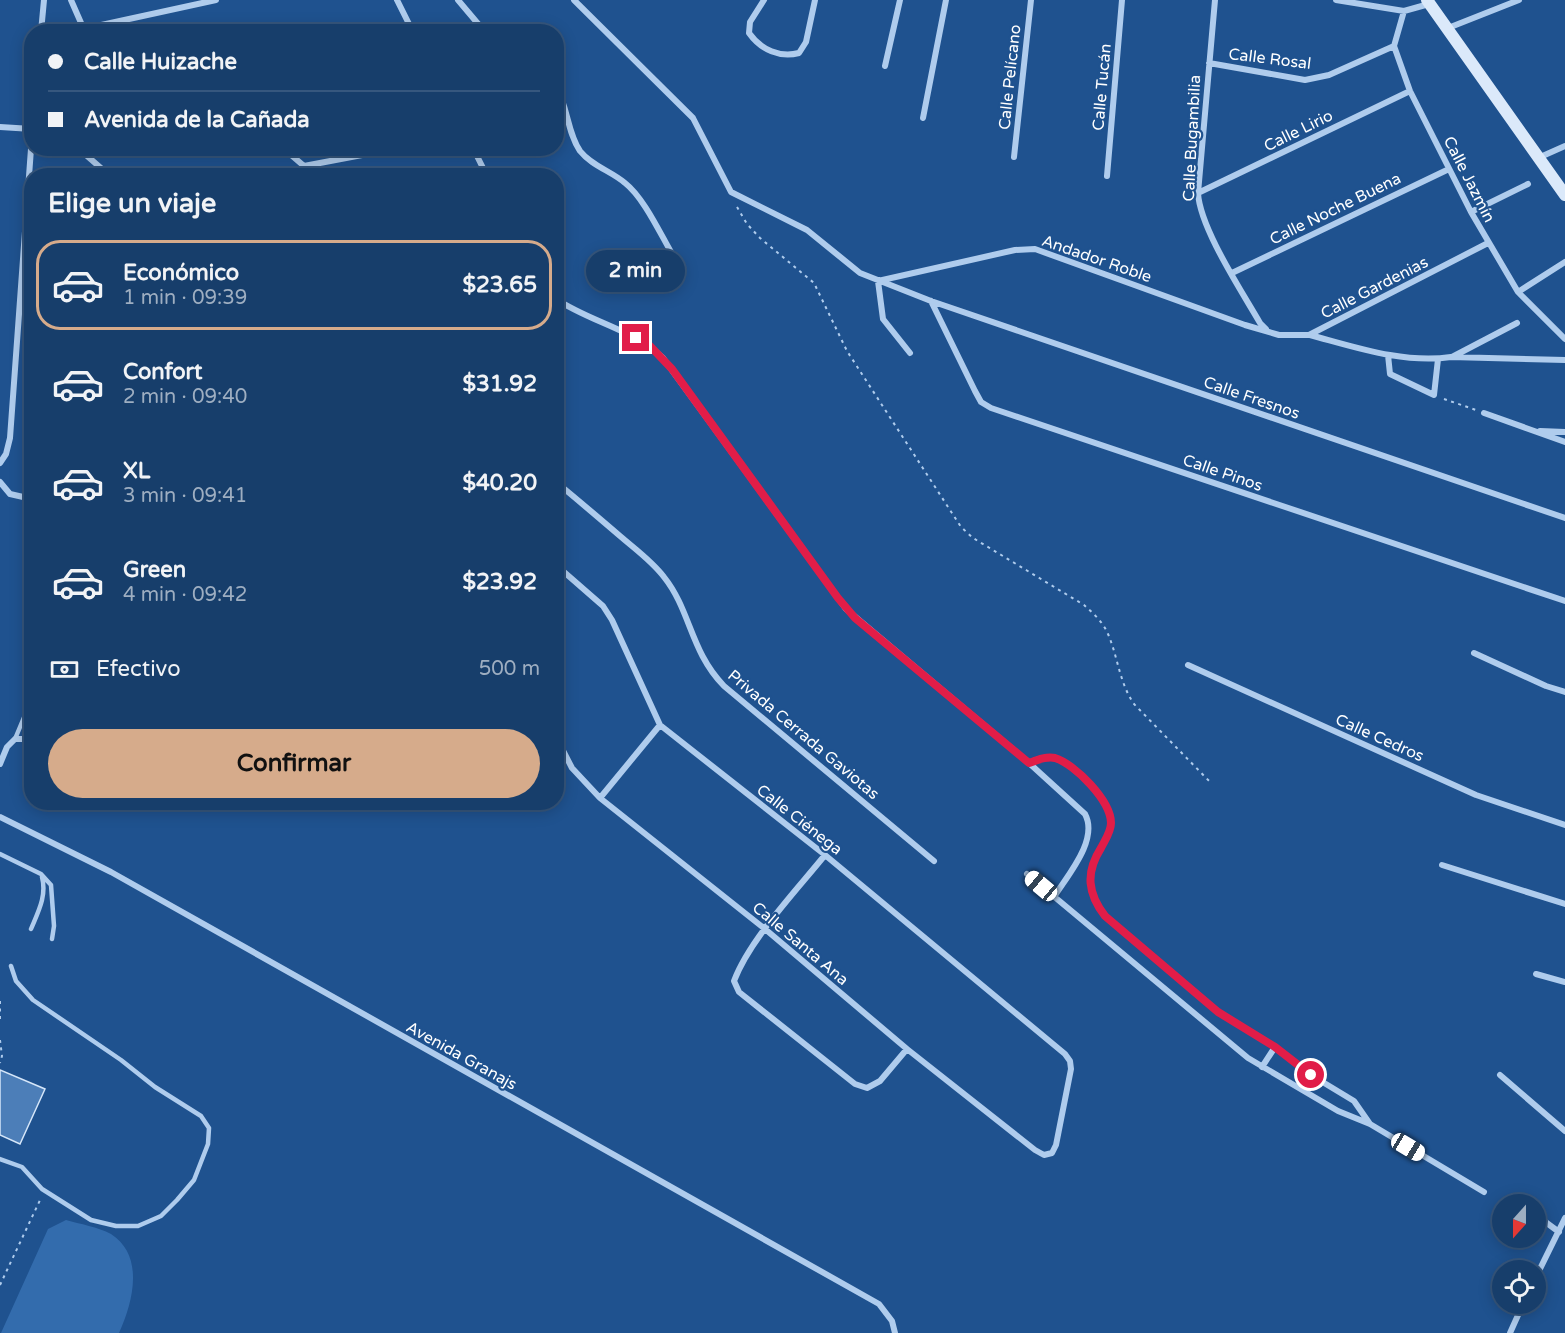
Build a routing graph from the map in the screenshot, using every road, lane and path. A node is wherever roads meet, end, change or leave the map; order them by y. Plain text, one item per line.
1 (44, 0) edge
2 (71, 0) edge
3 (216, 0) edge
4 (397, 0) edge
5 (458, 0) edge
6 (574, 0) edge
7 (764, 0) edge
8 (815, 0) edge
9 (900, 0) edge
10 (946, 0) edge
11 (1031, 0) edge
12 (1122, 0) edge
13 (1215, 0) edge
14 (1336, 0) edge
15 (1519, 0) edge
16 (1429, 2) edge
17 (1404, 11) junction
18 (42, 24) edge
19 (81, 24) edge
20 (110, 24) edge
21 (409, 24) edge
22 (478, 24) edge
23 (1448, 28) junction
24 (1394, 46) junction
25 (1209, 63) junction
26 (885, 66) dead end
27 (1410, 91) junction
28 (564, 104) edge
29 (923, 118) dead end
30 (0, 127) edge
31 (24, 128) edge
32 (1565, 146) edge
33 (87, 156) edge
34 (292, 156) edge
35 (357, 156) edge
36 (1014, 157) dead end
37 (1537, 158) junction
38 (304, 166) joint
39 (101, 168) edge
40 (1449, 169) junction
41 (1107, 176) dead end
42 (1528, 184) dead end
43 (731, 192) junction
44 (1198, 193) junction
45 (1565, 195) edge
46 (1471, 212) junction
47 (1488, 243) junction
48 (24, 245) edge
49 (671, 252) dead end
50 (1565, 262) edge
51 (1232, 273) junction
52 (878, 281) junction
53 (1518, 292) junction
54 (931, 301) junction
55 (564, 304) edge
56 (1517, 323) dead end
57 (1268, 331) junction
58 (1309, 335) junction
59 (1565, 339) edge
60 (910, 353) dead end
61 (1388, 355) junction
62 (1451, 357) junction
63 (1438, 359) junction
64 (1565, 360) edge
65 (1434, 395) junction
66 (1484, 413) joint
67 (1533, 431) junction
68 (1565, 432) edge
69 (1565, 441) edge
70 (0, 463) edge
71 (0, 482) edge
72 (564, 489) edge
73 (24, 497) edge
74 (1565, 518) edge
75 (564, 572) edge
76 (1565, 601) edge
77 (1474, 653) dead end
78 (1188, 665) dead end
79 (1565, 692) edge
80 (24, 717) edge
81 (660, 725) junction
82 (15, 739) junction
83 (24, 740) edge
84 (564, 752) edge
85 (1029, 763) junction
86 (0, 764) edge
87 (1212, 784) dead end
88 (600, 798) junction
89 (0, 817) edge
90 (1565, 825) edge
91 (1082, 850) junction
92 (0, 855) edge
93 (825, 855) junction
94 (1095, 857) junction
95 (934, 861) dead end
96 (1442, 865) dead end
97 (41, 874) junction
98 (1027, 874) dead end
99 (1054, 897) junction
100 (1565, 904) edge
101 (32, 929) dead end
102 (765, 929) junction
103 (52, 939) dead end
104 (11, 966) dead end
105 (1536, 974) dead end
106 (1565, 982) edge
107 (0, 1001) edge
108 (0, 1023) edge
109 (0, 1040) edge
110 (1275, 1047) junction
111 (907, 1049) junction
112 (0, 1063) edge
113 (1262, 1067) junction
114 (1500, 1075) dead end
115 (1370, 1124) junction
116 (1565, 1131) edge
117 (1044, 1155) joint
118 (0, 1160) edge
119 (42, 1189) junction
120 (1484, 1192) dead end
121 (1565, 1218) edge
122 (1546, 1223) edge
123 (1558, 1232) junction
124 (1544, 1260) edge
125 (0, 1286) edge
126 (1519, 1314) edge
127 (895, 1333) edge
128 (1510, 1333) edge

1 - 18 street
2 - 19 street
3 - 20 street
4 - 21 street
5 - 22 street
6 - 43 street
7 - 8 street
9 - 26 street
10 - 29 street
11 - 36 street, Calle Pelícano
12 - 41 street, Calle Tucán
13 - 25 street, Calle Bugambilia
14 - 17 street
15 - 23 street
16 - 17 street
16 - 23 street
17 - 24 street
23 - 37 street
24 - 25 street, Calle Rosal
24 - 27 street, Calle Jazmín
25 - 44 street, Calle Bugambilia
27 - 40 street, Calle Jazmín
27 - 44 street, Calle Lirio
28 - 49 street
30 - 31 street
32 - 37 street
33 - 39 street
34 - 38 street
35 - 38 street
37 - 45 street
40 - 46 street, Calle Jazmín
40 - 51 street, Calle Noche Buena
42 - 46 street
43 - 52 street, Calle Fresnos
43 - 87 path
44 - 51 street, Calle Bugambilia
46 - 47 street, Calle Jazmín
47 - 53 street, Calle Jazmín
47 - 58 street, Calle Gardenias
48 - 70 street
50 - 53 street
51 - 57 street, Calle Bugambilia
52 - 54 street, Calle Fresnos
52 - 57 street, Andador Roble
52 - 60 street
53 - 59 street, Calle Jazmín
54 - 74 street, Calle Fresnos
54 - 76 street, Calle Pinos
55 - 85 street
56 - 62 street
57 - 58 street, Calle Gardenias
58 - 61 street
61 - 63 street
61 - 65 street
62 - 63 street
62 - 64 street
63 - 65 street
65 - 66 path
66 - 67 street
67 - 68 street
67 - 69 street
71 - 73 street
72 - 95 street, Privada Cerrada Gaviotas
75 - 81 street, Calle Ciénega
77 - 79 street
78 - 90 street, Calle Cedros
80 - 82 lane
81 - 88 street
81 - 93 street, Calle Ciénega
82 - 83 street
82 - 86 street
84 - 88 street, Calle Santa Ana
85 - 91 street
85 - 94 street
88 - 102 street, Calle Santa Ana
89 - 127 street, Avenida Granajs
91 - 94 street
91 - 99 street
92 - 97 lane
93 - 102 street
93 - 117 street, Calle Ciénega
94 - 110 street
96 - 100 street
97 - 101 lane
97 - 103 lane
98 - 99 street
99 - 113 street
102 - 111 street, Calle Santa Ana
102 - 111 street
104 - 119 lane
105 - 106 street
107 - 108 path
109 - 112 path
110 - 113 street
110 - 115 street
111 - 117 street, Calle Santa Ana
113 - 115 street
114 - 116 street
115 - 120 street
118 - 119 lane
119 - 125 path
121 - 123 street
122 - 123 street
123 - 124 street
126 - 128 street

